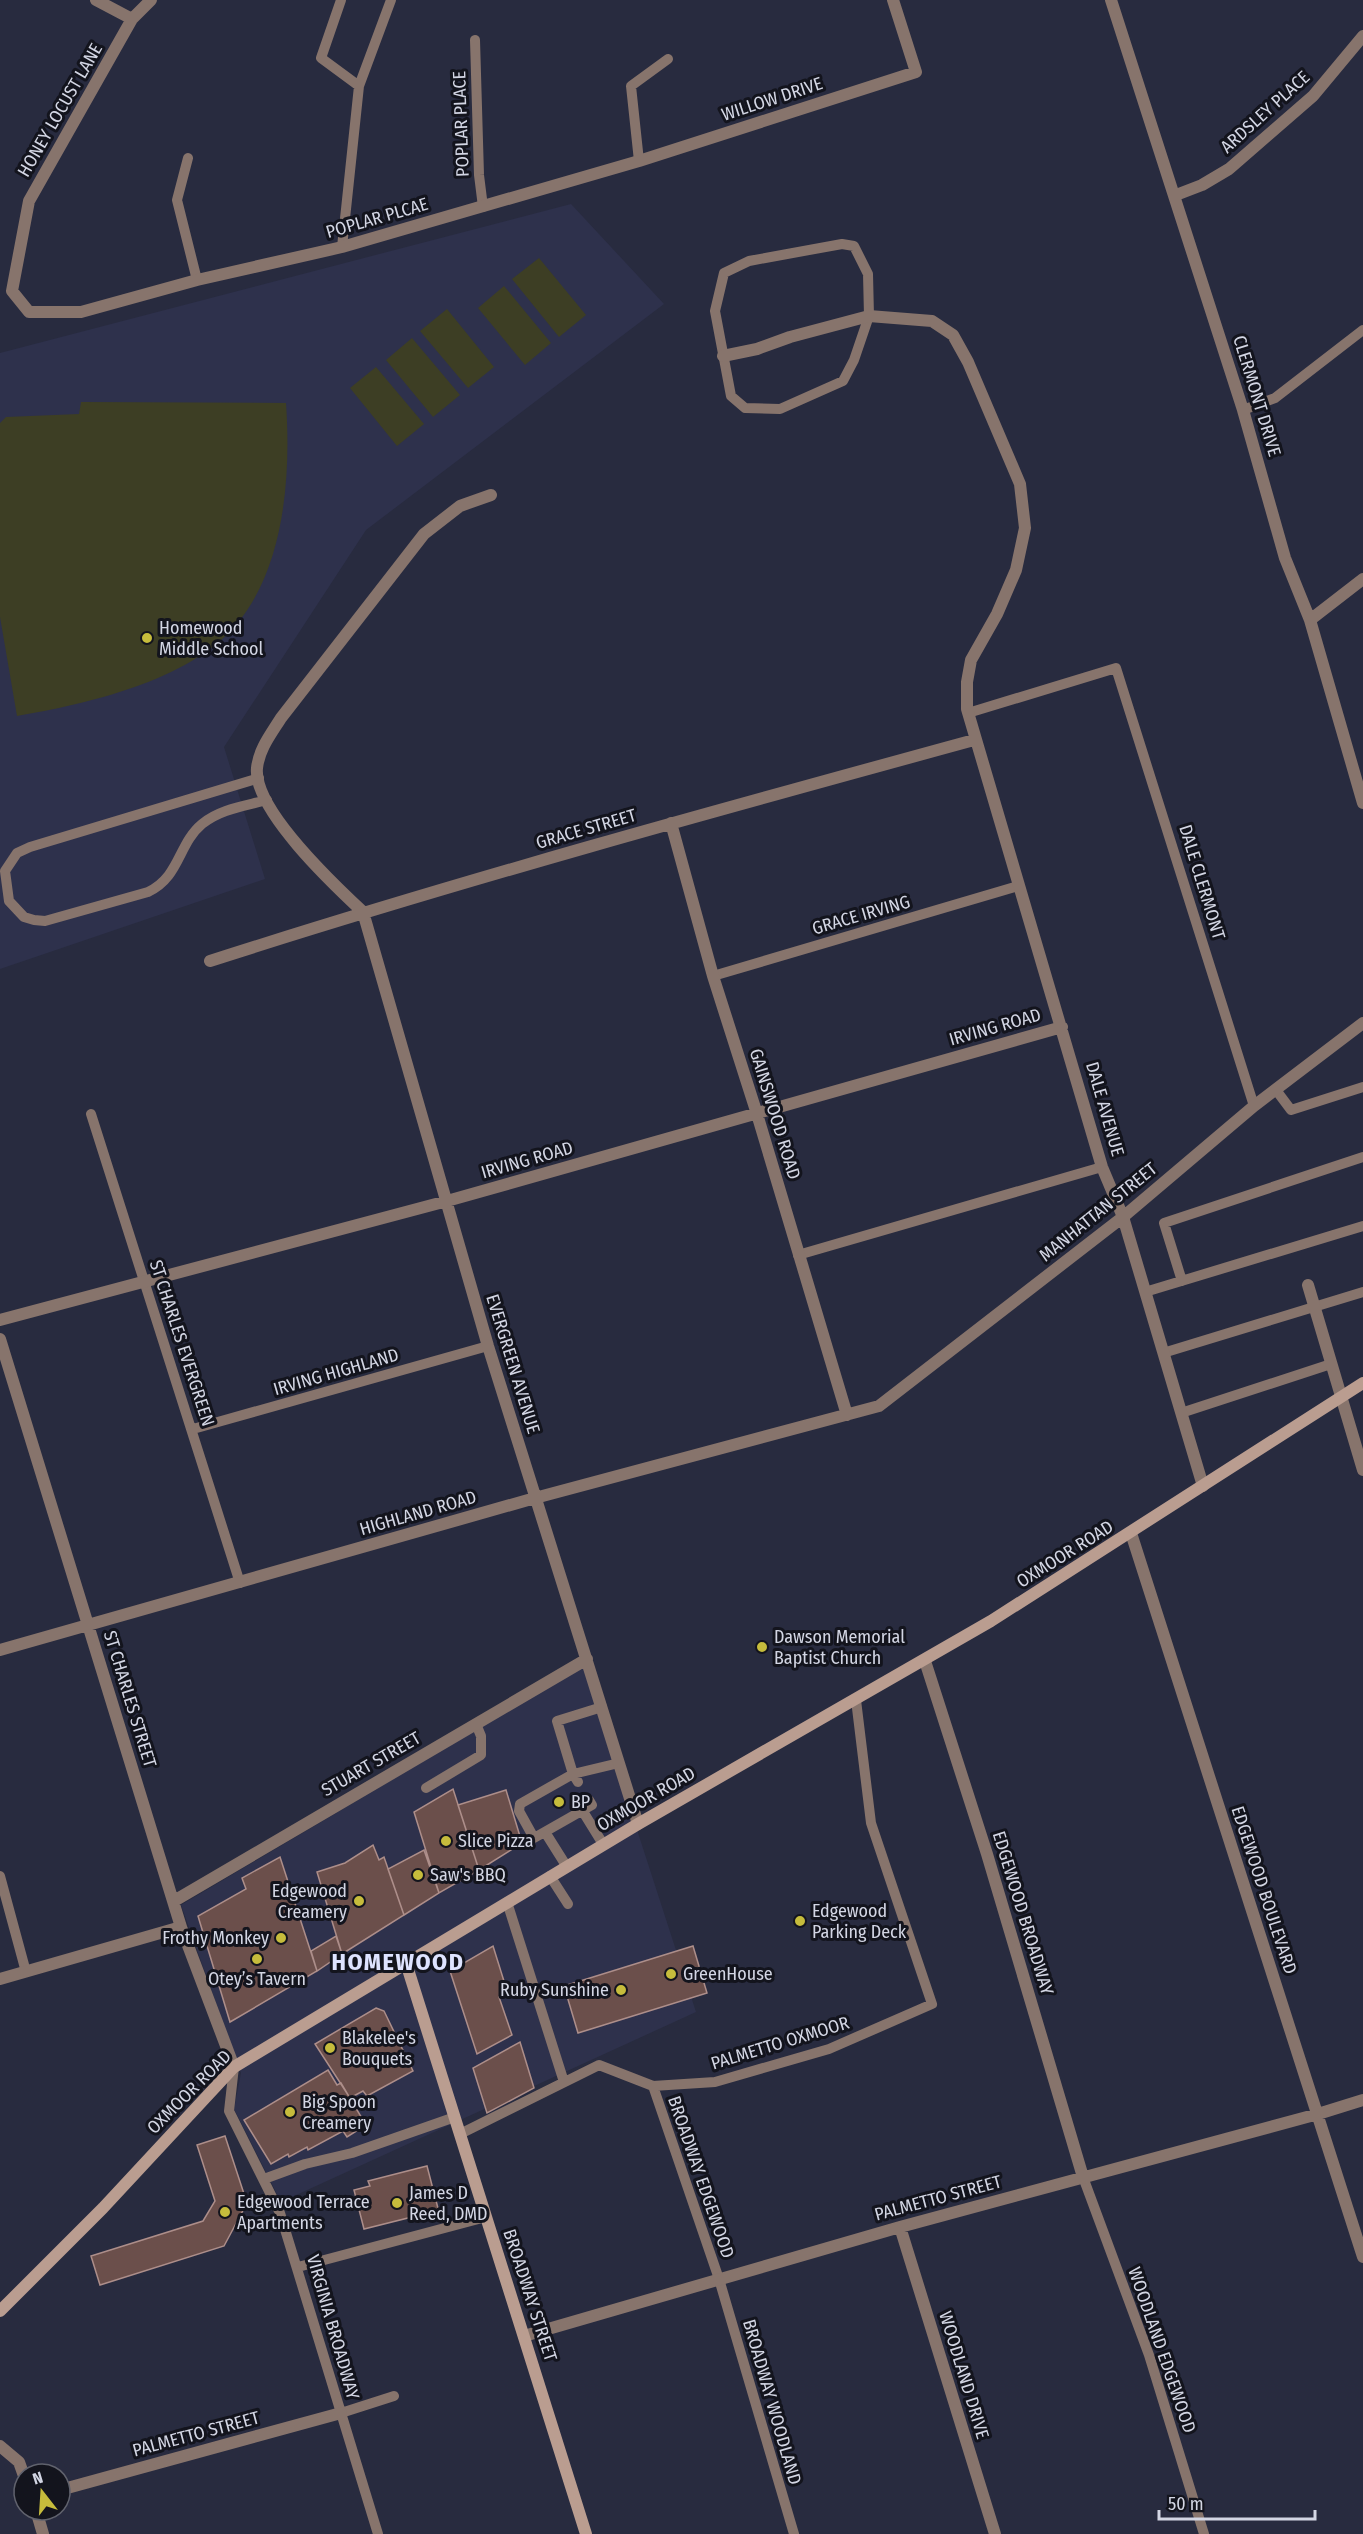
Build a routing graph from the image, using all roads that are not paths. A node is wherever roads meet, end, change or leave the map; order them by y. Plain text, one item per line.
1 (96, 0) edge
2 (151, 0) edge
3 (341, 0) edge
4 (391, 0) edge
5 (893, 0) edge
6 (1112, 0) edge
7 (132, 19) junction
8 (1363, 36) edge
9 (475, 40) dead end
10 (668, 59) dead end
11 (359, 86) junction
12 (188, 158) dead end
13 (639, 161) junction
14 (1176, 195) junction
15 (483, 207) junction
16 (342, 248) junction
17 (197, 280) junction
18 (12, 291) joint
19 (869, 316) junction
20 (1363, 330) edge
21 (723, 356) junction
22 (1243, 410) junction
23 (491, 495) dead end
24 (1363, 579) edge
25 (1310, 620) junction
26 (968, 713) junction
27 (974, 740) junction
28 (259, 778) junction
29 (267, 800) junction
30 (1363, 803) edge
31 (671, 824) junction
32 (1018, 886) junction
33 (363, 912) junction
34 (210, 962) dead end
35 (713, 976) junction
36 (1363, 1023) edge
37 (1062, 1027) junction
38 (1363, 1087) edge
39 (1276, 1090) junction
40 (1254, 1106) junction
41 (91, 1114) dead end
42 (757, 1114) junction
43 (1363, 1157) edge
44 (1102, 1167) junction
45 (447, 1201) junction
46 (1123, 1217) junction
47 (1363, 1226) edge
48 (798, 1255) junction
49 (143, 1280) junction
50 (1182, 1281) junction
51 (1308, 1285) dead end
52 (1145, 1292) junction
53 (1363, 1292) edge
54 (1314, 1307) junction
55 (0, 1320) edge
56 (0, 1339) edge
57 (488, 1346) junction
58 (1163, 1353) junction
59 (1331, 1364) junction
60 (1363, 1383) edge
61 (1341, 1397) junction
62 (1181, 1413) junction
63 (847, 1415) junction
64 (193, 1429) junction
65 (1363, 1470) edge
66 (1203, 1486) junction
67 (536, 1498) junction
68 (1131, 1533) junction
69 (240, 1583) junction
70 (89, 1625) junction
71 (0, 1650) edge
72 (587, 1659) junction
73 (925, 1661) junction
74 (856, 1700) junction
75 (602, 1707) junction
76 (476, 1724) junction
77 (619, 1763) junction
78 (576, 1778) junction
79 (426, 1788) dead end
80 (590, 1800) dead end
81 (582, 1810) junction
82 (638, 1824) junction
83 (545, 1832) junction
84 (603, 1844) junction
85 (567, 1867) junction
86 (0, 1876) edge
87 (550, 1876) junction
88 (174, 1900) junction
89 (507, 1902) junction
90 (568, 1904) dead end
91 (181, 1927) junction
92 (406, 1963) junction
93 (26, 1972) junction
94 (0, 1979) edge
95 (234, 2067) junction
96 (564, 2082) junction
97 (653, 2086) junction
98 (1363, 2100) edge
99 (1318, 2114) junction
100 (455, 2117) junction
101 (460, 2134) junction
102 (1083, 2177) junction
103 (264, 2179) junction
104 (486, 2217) junction
105 (900, 2227) junction
106 (1363, 2257) edge
107 (298, 2266) junction
108 (719, 2279) junction
109 (0, 2311) edge
110 (524, 2336) junction
111 (394, 2396) dead end
112 (341, 2413) junction
113 (0, 2446) edge
114 (19, 2462) edge
115 (72, 2487) edge
116 (378, 2534) edge
117 (586, 2534) edge
118 (794, 2534) edge
119 (995, 2534) edge
120 (1204, 2534) edge

1 - 7 street
2 - 7 street, HONEY LOCUST LANE
3 - 11 lane
4 - 11 lane
5 - 13 street, WILLOW DRIVE
6 - 14 street, CLERMONT DRIVE
7 - 18 street, HONEY LOCUST LANE
8 - 14 street, ARDSLEY PLACE
9 - 15 lane, POPLAR PLACE
10 - 13 lane
11 - 16 lane
12 - 17 lane
13 - 15 street, POPLAR PLCAE
14 - 22 street, CLERMONT DRIVE
15 - 16 street, POPLAR PLCAE
16 - 17 street, POPLAR PLCAE
17 - 18 street, POPLAR PLCAE
19 - 21 street, DALE AVENUE
19 - 21 lane
19 - 21 lane
19 - 26 street, DALE AVENUE
20 - 22 lane
22 - 25 street, CLERMONT DRIVE
23 - 28 street
24 - 25 street
25 - 30 street, CLERMONT DRIVE
26 - 27 street, DALE AVENUE
26 - 40 lane, DALE CLERMONT
27 - 31 street, GRACE STREET
27 - 32 street, DALE AVENUE
28 - 29 street
28 - 29 lane
29 - 33 street
31 - 33 street, GRACE STREET
31 - 35 street, GAINSWOOD ROAD
32 - 35 lane, GRACE IRVING
32 - 37 street, DALE AVENUE
33 - 34 street, GRACE STREET
33 - 45 street, EVERGREEN AVENUE
35 - 42 street, GAINSWOOD ROAD
36 - 39 street, MANHATTAN STREET
37 - 42 street, IRVING ROAD
37 - 44 street, DALE AVENUE
38 - 39 lane
39 - 40 street, MANHATTAN STREET
40 - 46 street, MANHATTAN STREET
41 - 49 lane, ST CHARLES EVERGREEN
42 - 45 street, IRVING ROAD
42 - 48 street, GAINSWOOD ROAD
43 - 50 lane
44 - 46 street, DALE AVENUE
44 - 48 lane
45 - 49 street, IRVING ROAD
45 - 57 street, EVERGREEN AVENUE
46 - 52 street, DALE AVENUE
46 - 63 street, MANHATTAN STREET
47 - 50 lane
48 - 63 street, GAINSWOOD ROAD
49 - 55 street, IRVING ROAD
49 - 64 lane, ST CHARLES EVERGREEN
50 - 52 lane
51 - 54 street
52 - 58 street, DALE AVENUE
53 - 54 lane
54 - 58 lane
54 - 59 street
56 - 70 street, ST CHARLES STREET
57 - 64 lane, IRVING HIGHLAND
57 - 67 street, EVERGREEN AVENUE
58 - 62 street, DALE AVENUE
59 - 61 street
59 - 62 lane
60 - 61 main road, OXMOOR ROAD
61 - 65 street
61 - 66 main road, OXMOOR ROAD
62 - 66 street, DALE AVENUE
63 - 67 street, HIGHLAND ROAD
64 - 69 lane, ST CHARLES EVERGREEN
66 - 68 main road, OXMOOR ROAD
67 - 69 street, HIGHLAND ROAD
67 - 72 street, EVERGREEN AVENUE
68 - 73 main road, OXMOOR ROAD
68 - 99 street, EDGEWOOD BOULEVARD
69 - 70 street, HIGHLAND ROAD
70 - 71 street, HIGHLAND ROAD
70 - 88 street, ST CHARLES STREET
72 - 75 street, EVERGREEN AVENUE
72 - 76 street, STUART STREET
73 - 74 main road, OXMOOR ROAD
73 - 102 street, EDGEWOOD BROADWAY
74 - 82 main road, OXMOOR ROAD
74 - 97 lane, PALMETTO OXMOOR
75 - 77 street, EVERGREEN AVENUE
75 - 78 lane
76 - 79 lane
76 - 88 street, STUART STREET
77 - 78 lane
77 - 82 street, EVERGREEN AVENUE
78 - 83 lane
80 - 81 lane
81 - 83 lane
81 - 84 lane
82 - 84 main road, OXMOOR ROAD
83 - 85 lane
84 - 85 main road, OXMOOR ROAD
85 - 87 main road, OXMOOR ROAD
86 - 93 lane
87 - 89 main road, OXMOOR ROAD
87 - 90 lane
88 - 91 street, ST CHARLES STREET
89 - 92 main road, OXMOOR ROAD
89 - 96 lane
91 - 93 street
91 - 95 street, ST CHARLES STREET
92 - 95 main road, OXMOOR ROAD
92 - 100 main road, BROADWAY STREET
93 - 94 street
95 - 103 lane, VIRGINIA BROADWAY
95 - 109 main road, OXMOOR ROAD
96 - 97 lane, PALMETTO OXMOOR
96 - 101 lane
97 - 108 lane, BROADWAY EDGEWOOD
98 - 99 street, PALMETTO STREET
99 - 102 street, PALMETTO STREET
99 - 106 street, EDGEWOOD BOULEVARD
100 - 101 main road, BROADWAY STREET
100 - 103 lane
101 - 104 main road, BROADWAY STREET
102 - 105 street, PALMETTO STREET
102 - 120 lane, WOODLAND EDGEWOOD
103 - 107 lane, VIRGINIA BROADWAY
104 - 107 lane
104 - 110 main road, BROADWAY STREET
105 - 108 street, PALMETTO STREET
105 - 119 street, WOODLAND DRIVE
107 - 112 lane, VIRGINIA BROADWAY
108 - 110 street, PALMETTO STREET
108 - 118 lane, BROADWAY WOODLAND
110 - 117 main road, BROADWAY STREET
111 - 112 lane
112 - 115 street, PALMETTO STREET
112 - 116 lane, VIRGINIA BROADWAY
113 - 114 street

